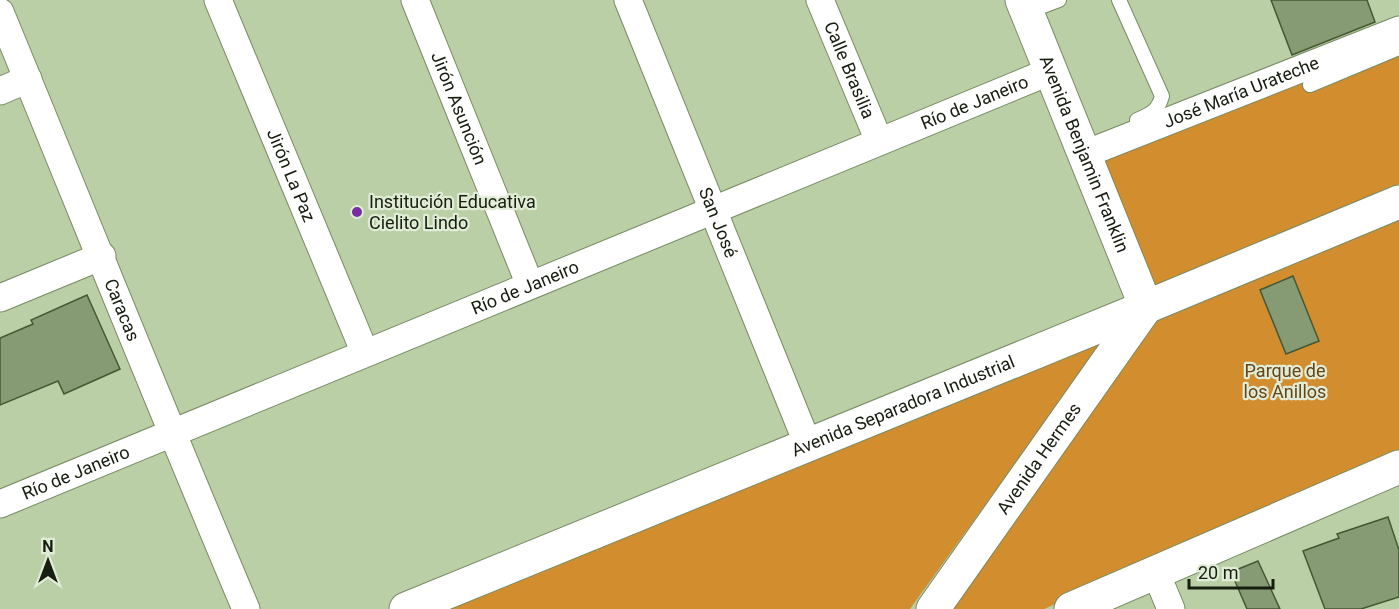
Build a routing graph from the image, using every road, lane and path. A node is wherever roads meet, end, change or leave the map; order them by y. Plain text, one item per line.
1 (218, 0) edge
2 (415, 0) edge
3 (628, 0) edge
4 (820, 0) edge
5 (1059, 0) edge
6 (1119, 0) edge
7 (1025, 6) edge
8 (0, 12) edge
9 (1399, 30) edge
10 (1399, 48) edge
11 (1051, 70) junction
12 (28, 79) junction
13 (1311, 85) dead end
14 (0, 91) edge
15 (879, 141) junction
16 (1083, 149) junction
17 (1399, 202) edge
18 (712, 210) junction
19 (102, 256) junction
20 (530, 285) junction
21 (0, 298) edge
22 (1146, 308) junction
23 (365, 353) junction
24 (172, 434) junction
25 (808, 445) junction
26 (1399, 467) edge
27 (0, 504) edge
28 (1156, 573) junction
29 (246, 609) edge
30 (406, 609) edge
31 (933, 609) edge
32 (1071, 609) edge
33 (1171, 609) edge

1 - 23 street, Jirón La Paz
2 - 20 street, Jirón Asunción
3 - 18 street, San José
4 - 15 street, Calle Brasilia
5 - 7 lane
6 - 16 lane
7 - 11 main road, Avenida Benjamin Franklin
8 - 12 street, Caracas
9 - 16 street, José María Urateche
10 - 13 lane
11 - 15 street, Río de Janeiro
11 - 16 main road, Avenida Benjamin Franklin
12 - 14 street
12 - 19 street, Caracas
15 - 18 street, Río de Janeiro
16 - 22 main road, Avenida Benjamin Franklin
17 - 22 main road, Avenida Separadora Industrial
18 - 20 street, Río de Janeiro
18 - 25 street, San José
19 - 21 street
19 - 24 street, Caracas
20 - 23 street, Río de Janeiro
22 - 25 main road, Avenida Separadora Industrial
22 - 31 main road, Avenida Hermes
23 - 24 street, Río de Janeiro
24 - 27 street, Río de Janeiro
24 - 29 street, Caracas
25 - 30 main road, Avenida Separadora Industrial
26 - 28 main road
28 - 32 main road
28 - 33 street

